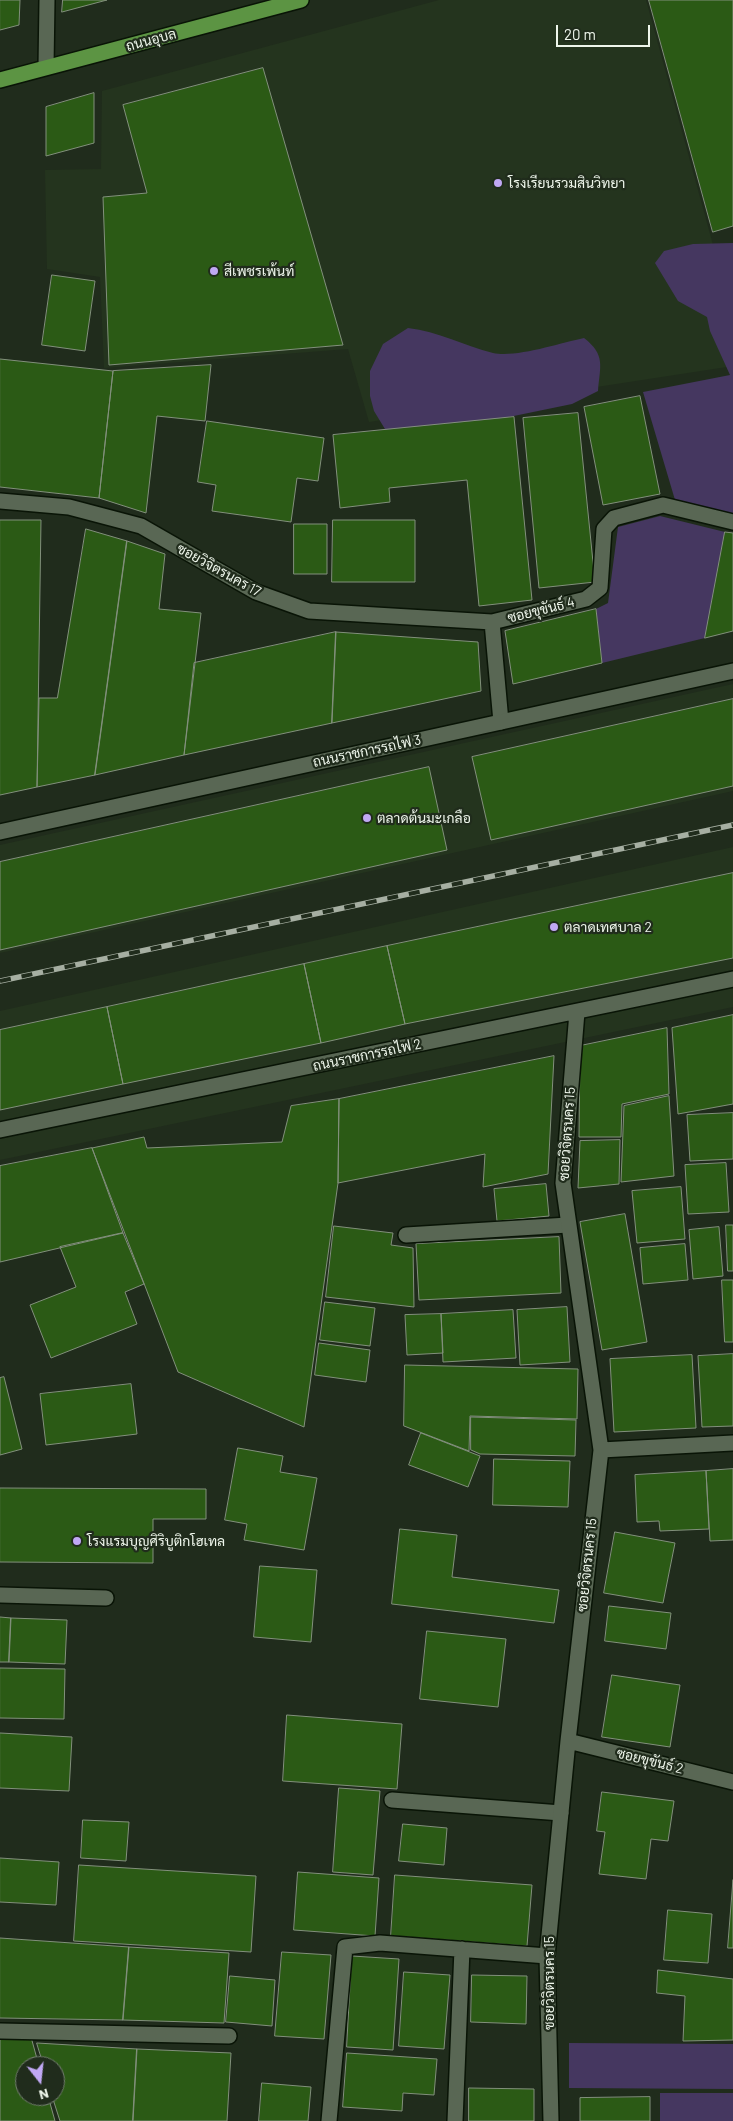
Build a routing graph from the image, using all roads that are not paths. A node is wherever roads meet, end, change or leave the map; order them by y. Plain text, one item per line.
1 (47, 0) edge
2 (301, 0) edge
3 (46, 68) junction
4 (0, 80) edge
5 (0, 501) edge
6 (733, 522) edge
7 (492, 622) junction
8 (733, 671) edge
9 (501, 722) junction
10 (0, 832) edge
11 (733, 980) edge
12 (577, 1012) junction
13 (0, 1130) edge
14 (568, 1225) junction
15 (406, 1234) dead end
16 (733, 1443) edge
17 (601, 1450) junction
18 (0, 1595) edge
19 (106, 1598) dead end
20 (568, 1741) junction
21 (733, 1782) edge
22 (392, 1800) dead end
23 (561, 1813) junction
24 (462, 1949) junction
25 (547, 1956) junction
26 (0, 2031) edge
27 (229, 2036) dead end
28 (329, 2121) edge
29 (455, 2121) edge
30 (551, 2121) edge

1 - 3 street
2 - 3 main road, ถนนอุบล
3 - 4 main road, ถนนอุบล
5 - 7 street, ซอยวิจิตรนคร 17
6 - 7 street, ซอยขุขันธ์ 4
7 - 9 street
8 - 9 street, ถนนราชการรถไฟ 3
9 - 10 street, ถนนราชการรถไฟ 3
11 - 12 street, ถนนราชการรถไฟ 2
12 - 13 street, ถนนราชการรถไฟ 2
12 - 14 street, ซอยวิจิตรนคร 15
14 - 15 street
14 - 17 street, ซอยวิจิตรนคร 15
16 - 17 street
17 - 20 street, ซอยวิจิตรนคร 15
18 - 19 street
20 - 21 street, ซอยขุขันธ์ 2
20 - 23 street, ซอยวิจิตรนคร 15
22 - 23 street
23 - 25 street, ซอยวิจิตรนคร 15
24 - 25 street
24 - 28 street
24 - 29 street
25 - 30 street, ซอยวิจิตรนคร 15
26 - 27 street

